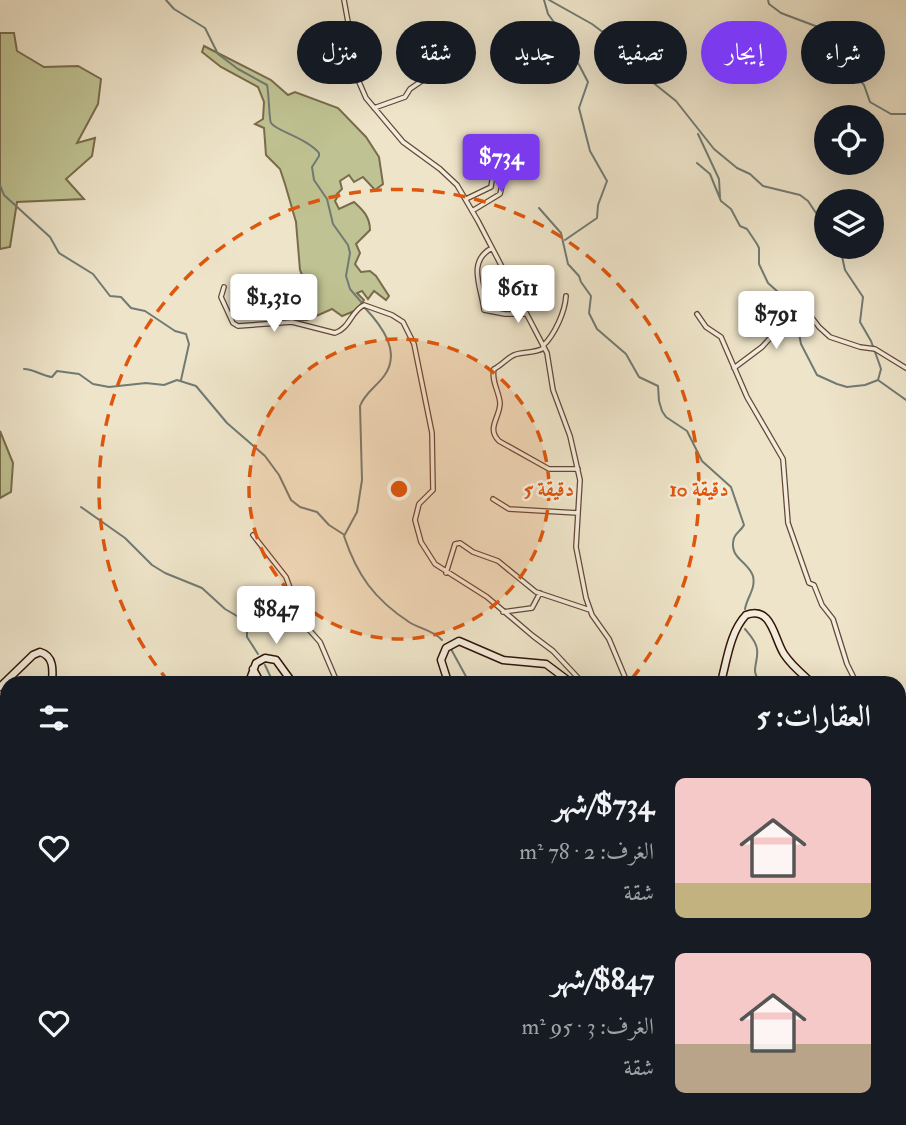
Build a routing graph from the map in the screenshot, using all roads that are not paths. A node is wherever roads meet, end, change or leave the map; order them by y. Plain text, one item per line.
1 (344, 0) edge
2 (417, 84) edge
3 (374, 108) junction
4 (495, 161) dead end
5 (504, 177) dead end
6 (466, 199) junction
7 (472, 211) junction
8 (492, 248) junction
9 (224, 287) dead end
10 (566, 296) dead end
11 (526, 314) junction
12 (696, 314) dead end
13 (543, 347) junction
14 (734, 368) junction
15 (906, 368) edge
16 (578, 469) junction
17 (493, 499) dead end
18 (579, 513) junction
19 (253, 535) dead end
20 (446, 573) junction
21 (540, 593) junction
22 (590, 610) junction
23 (503, 612) junction
24 (253, 668) junction
25 (11, 676) edge
26 (51, 676) edge
27 (251, 676) edge
28 (257, 676) edge
29 (288, 676) edge
30 (334, 676) edge
31 (446, 676) edge
32 (562, 676) edge
33 (576, 676) edge
34 (624, 676) edge
35 (722, 676) edge
36 (805, 676) edge
37 (853, 676) edge

1 - 3 street
2 - 3 street
3 - 6 street
4 - 6 street
5 - 7 street
6 - 7 street
7 - 8 street
8 - 11 street
8 - 11 street
9 - 20 street
10 - 13 street
11 - 13 street
12 - 14 street
13 - 16 street
13 - 16 street
14 - 15 street
14 - 37 street
16 - 18 street
17 - 18 street
18 - 22 street
19 - 30 street
20 - 21 street
20 - 23 street
21 - 22 street
21 - 23 street
22 - 34 street
23 - 33 street
24 - 27 street
24 - 28 street
24 - 29 street
25 - 26 street
31 - 32 street
35 - 36 street

